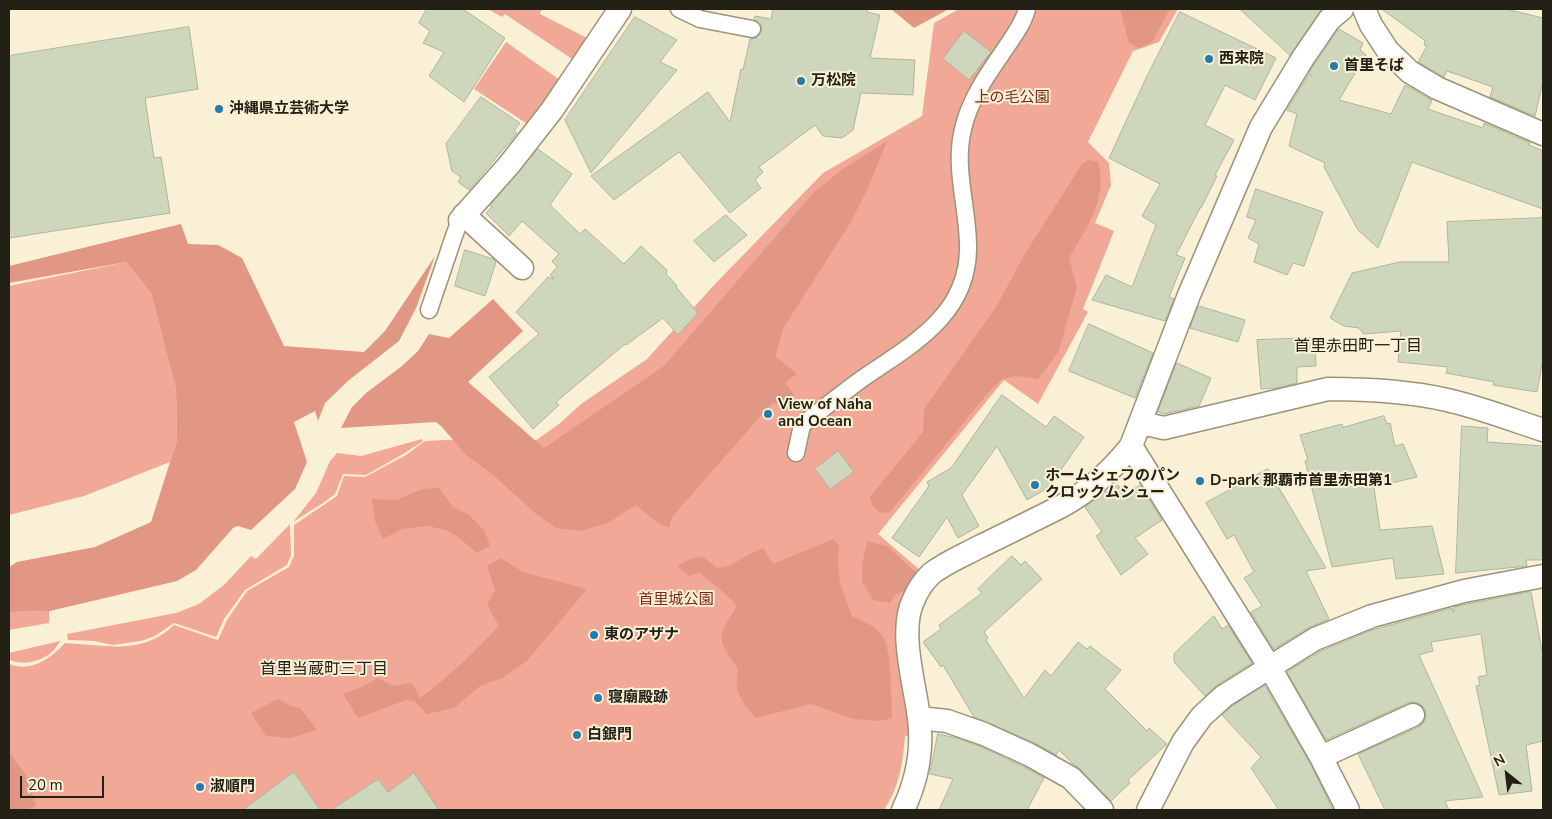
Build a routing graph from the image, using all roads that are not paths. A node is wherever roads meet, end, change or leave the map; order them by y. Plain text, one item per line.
1 (620, 9) edge
2 (679, 9) edge
3 (1027, 9) edge
4 (1342, 9) edge
5 (1364, 9) edge
6 (752, 29) dead end
7 (1543, 134) edge
8 (462, 218) junction
9 (522, 268) dead end
10 (429, 310) dead end
11 (1140, 424) junction
12 (1543, 430) edge
13 (1131, 446) junction
14 (796, 453) dead end
15 (1543, 576) edge
16 (1269, 666) junction
17 (1413, 715) dead end
18 (919, 718) junction
19 (1321, 758) junction
20 (903, 810) edge
21 (1102, 810) edge
22 (1148, 810) edge
23 (1348, 810) edge

1 - 8 street
2 - 6 street
3 - 14 street
4 - 11 street
5 - 7 street
8 - 9 street
8 - 10 street
11 - 12 street
11 - 13 street
13 - 16 street
13 - 18 street
15 - 16 street
16 - 19 street
16 - 22 street
17 - 19 street
18 - 20 street
18 - 21 street
19 - 23 street

